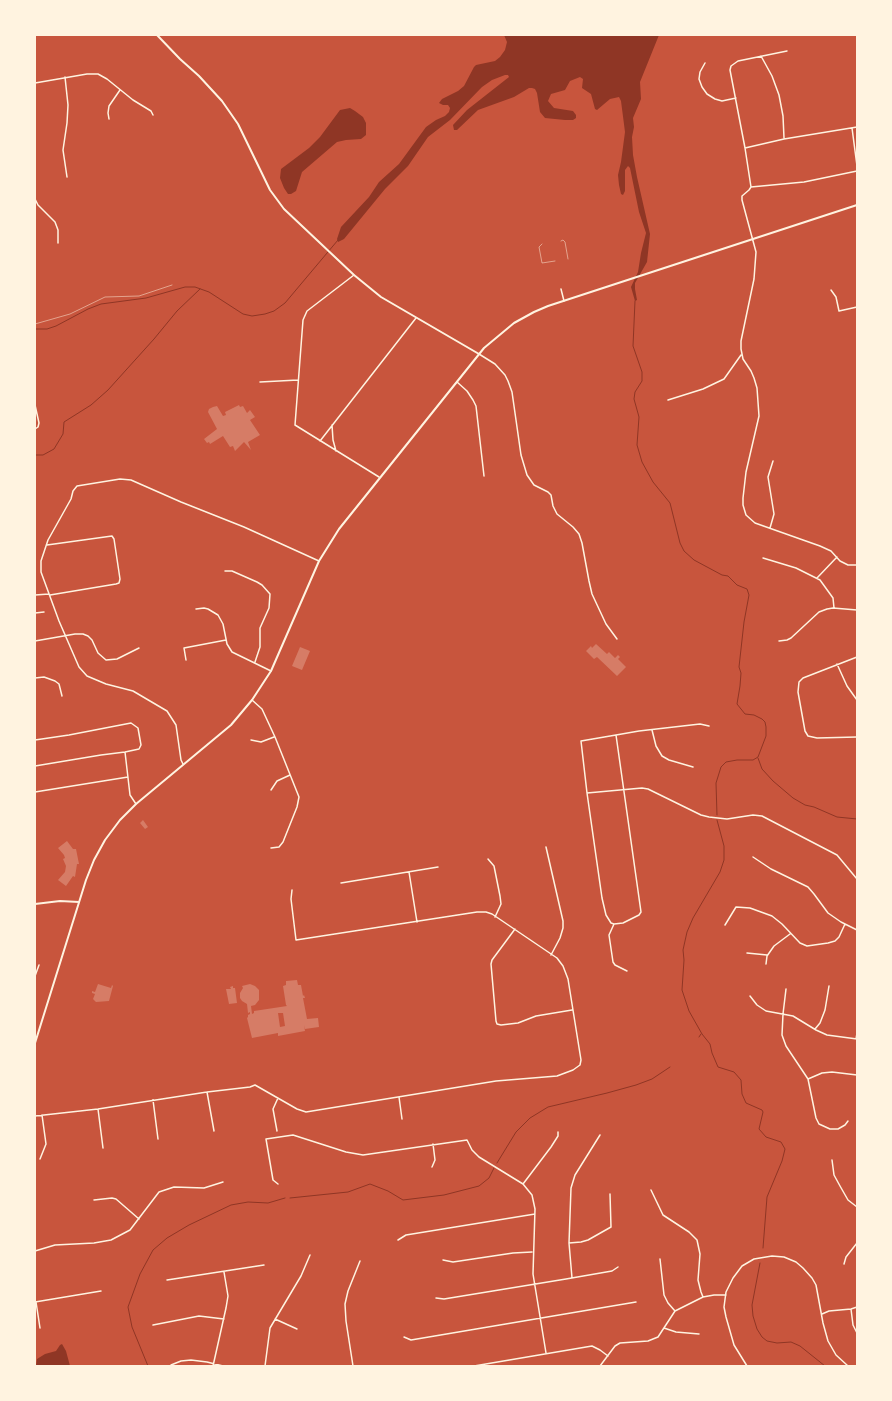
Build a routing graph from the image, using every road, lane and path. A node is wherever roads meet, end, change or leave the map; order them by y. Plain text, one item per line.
1 (157, 35) edge
2 (787, 51) dead end
3 (761, 56) junction
4 (705, 63) dead end
5 (65, 77) junction
6 (35, 83) edge
7 (120, 90) junction
8 (736, 98) junction
9 (153, 115) dead end
10 (109, 119) dead end
11 (857, 127) edge
12 (852, 128) junction
13 (784, 139) junction
14 (745, 148) junction
15 (857, 166) edge
16 (857, 171) edge
17 (67, 178) dead end
18 (751, 187) junction
19 (35, 199) edge
20 (857, 205) edge
21 (753, 239) junction
22 (561, 240) dead end
23 (58, 243) dead end
24 (542, 244) dead end
25 (568, 259) dead end
26 (555, 261) dead end
27 (354, 274) junction
28 (172, 286) dead end
29 (561, 289) dead end
30 (831, 290) dead end
31 (564, 301) junction
32 (857, 307) edge
33 (417, 317) junction
34 (35, 324) edge
35 (479, 354) junction
36 (742, 355) junction
37 (298, 380) junction
38 (260, 382) dead end
39 (457, 382) junction
40 (668, 400) dead end
41 (35, 405) edge
42 (332, 425) junction
43 (35, 429) edge
44 (320, 441) junction
45 (336, 450) junction
46 (774, 461) dead end
47 (484, 476) dead end
48 (379, 477) junction
49 (770, 528) junction
50 (47, 545) junction
51 (837, 557) junction
52 (763, 558) dead end
53 (319, 561) junction
54 (857, 565) edge
55 (225, 572) dead end
56 (817, 578) junction
57 (50, 594) junction
58 (35, 595) edge
59 (834, 608) junction
60 (196, 609) dead end
61 (857, 610) edge
62 (44, 612) dead end
63 (35, 613) edge
64 (65, 636) junction
65 (617, 639) dead end
66 (226, 640) junction
67 (35, 641) edge
68 (779, 641) dead end
69 (139, 648) dead end
70 (857, 657) edge
71 (186, 660) dead end
72 (255, 662) junction
73 (837, 664) junction
74 (271, 671) junction
75 (35, 678) edge
76 (62, 696) dead end
77 (252, 700) junction
78 (857, 700) edge
79 (709, 726) dead end
80 (652, 730) junction
81 (616, 735) junction
82 (275, 737) junction
83 (857, 737) edge
84 (35, 740) edge
85 (251, 740) dead end
86 (124, 752) junction
87 (183, 764) junction
88 (35, 766) edge
89 (693, 767) dead end
90 (290, 774) junction
91 (128, 776) junction
92 (623, 789) junction
93 (271, 790) dead end
94 (35, 792) edge
95 (587, 793) junction
96 (136, 804) junction
97 (546, 847) dead end
98 (271, 848) dead end
99 (753, 857) dead end
100 (488, 859) dead end
101 (438, 867) dead end
102 (409, 872) junction
103 (857, 879) edge
104 (341, 883) dead end
105 (292, 890) dead end
106 (79, 902) junction
107 (35, 904) edge
108 (496, 917) junction
109 (416, 922) junction
110 (614, 924) junction
111 (845, 924) junction
112 (725, 925) dead end
113 (514, 929) junction
114 (857, 930) edge
115 (790, 934) junction
116 (747, 953) dead end
117 (551, 954) junction
118 (767, 956) junction
119 (766, 964) dead end
120 (38, 965) dead end
121 (627, 971) dead end
122 (35, 976) edge
123 (829, 986) dead end
124 (786, 989) dead end
125 (750, 996) dead end
126 (573, 1010) junction
127 (783, 1014) junction
128 (815, 1029) junction
129 (857, 1033) edge
130 (36, 1037) edge
131 (857, 1039) edge
132 (35, 1042) edge
133 (857, 1075) edge
134 (808, 1079) junction
135 (208, 1092) junction
136 (399, 1097) junction
137 (278, 1098) junction
138 (153, 1100) junction
139 (98, 1109) junction
140 (42, 1115) junction
141 (35, 1116) edge
142 (402, 1119) dead end
143 (848, 1121) dead end
144 (214, 1131) dead end
145 (277, 1131) dead end
146 (558, 1132) dead end
147 (600, 1135) dead end
148 (158, 1139) dead end
149 (433, 1144) junction
150 (103, 1148) dead end
151 (40, 1159) dead end
152 (832, 1160) dead end
153 (432, 1168) dead end
154 (223, 1182) dead end
155 (278, 1184) dead end
156 (523, 1184) junction
157 (651, 1190) dead end
158 (610, 1194) dead end
159 (94, 1200) dead end
160 (857, 1207) edge
161 (535, 1214) junction
162 (139, 1219) junction
163 (398, 1240) dead end
164 (569, 1243) junction
165 (857, 1243) edge
166 (35, 1251) edge
167 (533, 1252) junction
168 (310, 1255) dead end
169 (660, 1259) dead end
170 (443, 1260) dead end
171 (360, 1261) dead end
172 (844, 1264) dead end
173 (264, 1265) dead end
174 (618, 1267) dead end
175 (224, 1272) junction
176 (572, 1278) junction
177 (167, 1280) dead end
178 (534, 1284) junction
179 (101, 1292) dead end
180 (726, 1295) junction
181 (704, 1297) junction
182 (436, 1298) dead end
183 (35, 1302) edge
184 (636, 1302) dead end
185 (857, 1307) edge
186 (851, 1309) junction
187 (675, 1311) junction
188 (822, 1314) junction
189 (275, 1318) junction
190 (541, 1318) junction
191 (224, 1319) junction
192 (153, 1325) dead end
193 (40, 1328) dead end
194 (664, 1328) junction
195 (297, 1329) dead end
196 (699, 1334) dead end
197 (857, 1334) edge
198 (404, 1337) dead end
199 (546, 1353) junction
200 (608, 1356) junction
201 (171, 1364) dead end
202 (213, 1365) edge
203 (490, 1365) edge
204 (223, 1366) edge
205 (265, 1366) edge
206 (353, 1366) edge
207 (474, 1366) edge
208 (600, 1366) edge
209 (747, 1366) edge
210 (848, 1366) edge

1 - 27 main road
2 - 3 street
3 - 8 street
3 - 13 street
4 - 8 street
5 - 6 street
5 - 7 street
5 - 17 street
7 - 9 street
7 - 10 street
8 - 14 street
11 - 12 street
12 - 13 street
12 - 15 street
13 - 14 street
14 - 18 street
16 - 18 street
18 - 21 street
19 - 23 street
20 - 21 main road
21 - 31 main road
21 - 36 street
22 - 25 lane
24 - 26 lane
27 - 33 main road
27 - 37 street
28 - 34 path
29 - 31 street
30 - 32 street
31 - 35 main road
33 - 35 main road
33 - 42 street
35 - 39 main road
35 - 65 street
36 - 40 street
36 - 49 street
37 - 38 street
37 - 44 street
39 - 47 street
39 - 48 main road
41 - 43 street
42 - 44 street
42 - 45 street
44 - 45 street
45 - 48 street
46 - 49 street
48 - 53 main road
49 - 51 street
50 - 53 street
50 - 57 street
50 - 57 street
51 - 54 street
51 - 56 street
52 - 56 street
53 - 74 main road
55 - 72 street
56 - 59 street
57 - 58 street
57 - 64 street
59 - 61 street
59 - 68 street
60 - 66 street
62 - 63 street
64 - 67 street
64 - 69 street
64 - 87 street
66 - 71 street
66 - 72 street
70 - 73 street
72 - 74 street
73 - 78 street
73 - 83 street
74 - 77 main road
75 - 76 street
77 - 82 street
77 - 87 main road
79 - 80 street
80 - 81 street
80 - 89 street
81 - 92 street
81 - 95 street
82 - 85 street
82 - 90 street
84 - 86 street
86 - 88 street
86 - 91 street
87 - 96 main road
90 - 93 street
90 - 98 street
91 - 94 street
91 - 96 street
92 - 95 street
92 - 103 street
92 - 110 street
95 - 110 street
96 - 106 main road
97 - 117 street
99 - 111 street
100 - 108 street
101 - 102 street
102 - 104 street
102 - 109 street
105 - 109 street
106 - 107 main road
106 - 130 main road
108 - 109 street
108 - 113 street
110 - 121 street
111 - 114 street
111 - 115 street
112 - 115 street
113 - 117 street
113 - 126 street
115 - 118 street
116 - 118 street
117 - 126 street
118 - 119 street
120 - 122 street
123 - 128 street
124 - 127 street
125 - 127 street
126 - 136 street
127 - 128 street
127 - 134 street
128 - 131 street
129 - 131 street
130 - 132 main road
133 - 134 street
134 - 143 street
135 - 137 street
135 - 138 street
135 - 144 street
136 - 137 street
136 - 142 street
137 - 145 street
138 - 139 street
138 - 148 street
139 - 140 street
139 - 150 street
140 - 141 street
140 - 151 street
146 - 156 street
147 - 164 street
149 - 153 street
149 - 155 street
149 - 156 street
152 - 160 street
154 - 162 street
156 - 161 street
157 - 181 street
158 - 164 street
159 - 162 street
161 - 163 street
161 - 167 street
162 - 166 street
164 - 176 street
165 - 172 street
167 - 170 street
167 - 178 street
168 - 189 street
169 - 187 street
171 - 206 street
173 - 175 street
174 - 176 street
175 - 177 street
175 - 191 street
176 - 178 street
178 - 182 street
178 - 190 street
179 - 183 street
180 - 181 street
180 - 188 street
180 - 209 street
181 - 187 street
183 - 193 street
184 - 190 street
185 - 186 street
186 - 188 street
186 - 197 street
187 - 194 street
188 - 210 street
189 - 195 street
189 - 205 street
190 - 198 street
190 - 199 street
191 - 192 street
191 - 202 street
194 - 196 street
194 - 200 street
199 - 200 street
199 - 203 street
200 - 208 street
201 - 202 street
202 - 204 street
203 - 207 street

